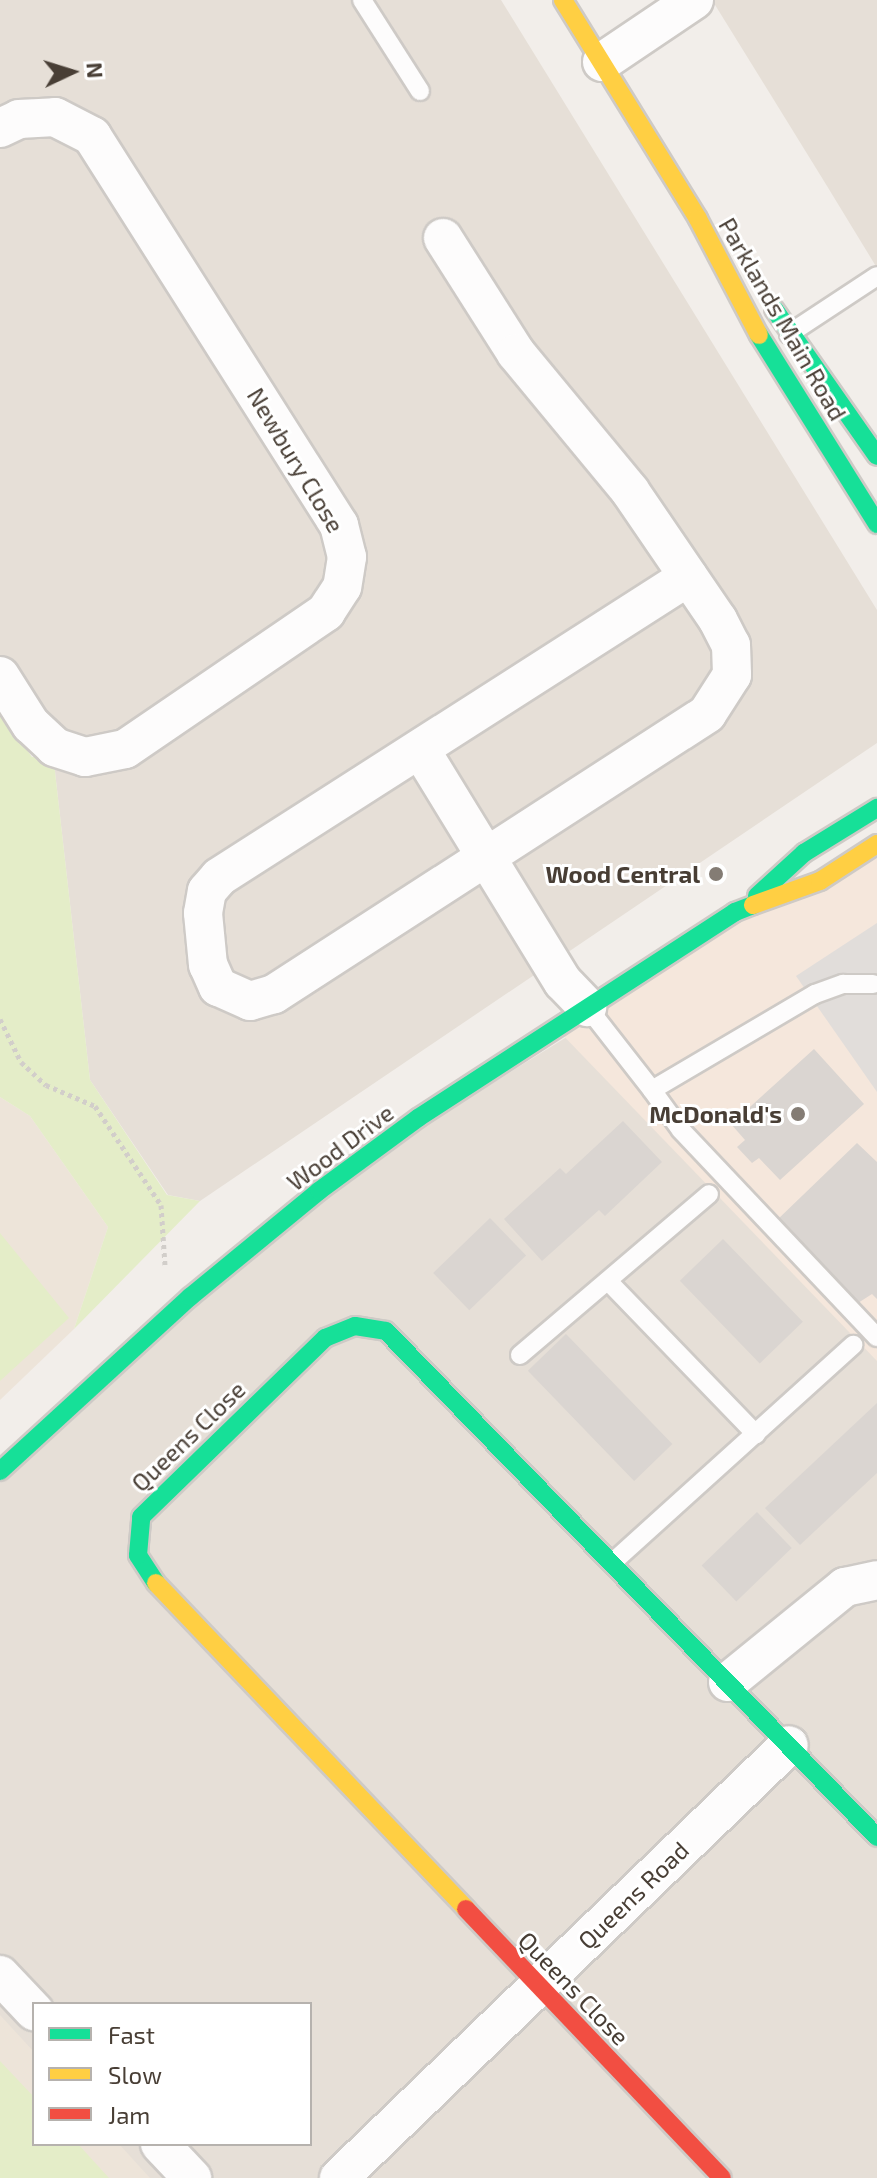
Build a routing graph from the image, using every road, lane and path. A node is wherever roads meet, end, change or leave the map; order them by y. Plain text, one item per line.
1 (362, 0) edge
2 (563, 0) edge
3 (694, 0) edge
4 (602, 62) junction
5 (420, 91) dead end
6 (0, 128) edge
7 (698, 219) junction
8 (443, 238) dead end
9 (877, 276) edge
10 (790, 333) junction
11 (766, 348) junction
12 (877, 456) edge
13 (877, 524) edge
14 (688, 577) junction
15 (0, 676) edge
16 (420, 749) junction
17 (877, 808) edge
18 (877, 844) edge
19 (485, 857) junction
20 (744, 909) junction
21 (873, 984) dead end
22 (587, 1007) junction
23 (0, 1019) edge
24 (652, 1090) junction
25 (709, 1194) dead end
26 (174, 1279) dead end
27 (608, 1281) junction
28 (877, 1337) edge
29 (853, 1345) dead end
30 (520, 1355) dead end
31 (756, 1434) junction
32 (0, 1471) edge
33 (613, 1562) junction
34 (877, 1580) edge
35 (728, 1682) junction
36 (789, 1745) junction
37 (877, 1837) edge
38 (0, 1975) edge
39 (539, 1986) junction
40 (32, 2009) edge
41 (162, 2146) edge
42 (192, 2178) edge
43 (339, 2178) edge
44 (722, 2178) edge

1 - 5 lane
2 - 4 street, Parklands Main Road
3 - 4 street
4 - 7 street, Parklands Main Road
6 - 15 street, Newbury Close
7 - 10 street, Parklands Main Road
7 - 11 street, Parklands Main Road
8 - 14 street
9 - 10 lane
10 - 11 lane
10 - 12 street, Parklands Main Road
11 - 13 street, Parklands Main Road
14 - 16 street
14 - 19 street
16 - 19 street
16 - 19 street
17 - 20 street, Wood Drive
18 - 20 street, Wood Drive
19 - 22 street
20 - 22 street, Wood Drive
21 - 24 lane
22 - 24 lane
22 - 32 street, Wood Drive
23 - 26 path
24 - 28 lane
25 - 27 lane
27 - 30 lane
27 - 31 lane
29 - 31 lane
31 - 33 lane
33 - 35 street, Queens Close
33 - 39 street, Queens Close
34 - 35 street
35 - 36 street, Queens Close
36 - 37 street, Queens Close
36 - 39 street, Queens Road
38 - 40 street
39 - 43 street, Queens Road
39 - 44 street, Queens Close
41 - 42 street

